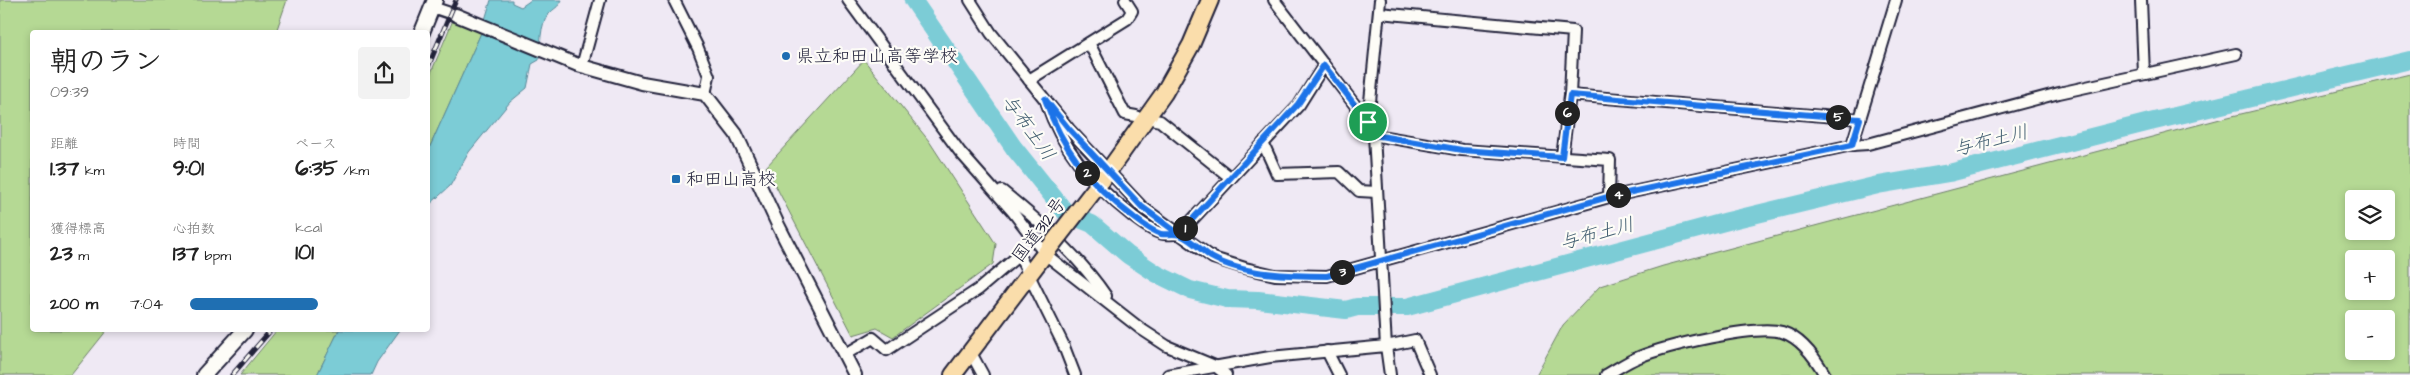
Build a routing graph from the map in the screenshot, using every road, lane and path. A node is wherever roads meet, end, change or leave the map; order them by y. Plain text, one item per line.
1 (600, 0) edge
2 (674, 0) edge
3 (848, 0) edge
4 (970, 0) edge
5 (1125, 0) edge
6 (1210, 0) edge
7 (1274, 0) edge
8 (1380, 0) edge
9 (1896, 0) edge
10 (2141, 0) edge
11 (433, 3) edge
12 (1379, 13) junction
13 (456, 15) joint
14 (423, 30) edge
15 (1089, 43) junction
16 (2236, 54) dead end
17 (580, 65) junction
18 (1324, 65) junction
19 (2144, 74) junction
20 (1029, 80) junction
21 (705, 94) junction
22 (1570, 95) junction
23 (1045, 99) junction
24 (1136, 116) dead end
25 (1860, 119) junction
26 (1155, 120) dead end
27 (1368, 122) junction
28 (1374, 135) junction
29 (1263, 143) junction
30 (1852, 145) junction
31 (1562, 157) junction
32 (982, 175) junction
33 (1105, 175) junction
34 (1231, 178) junction
35 (1377, 192) junction
36 (1608, 197) junction
37 (1179, 234) junction
38 (1048, 251) junction
39 (1381, 263) junction
40 (1029, 276) junction
41 (1111, 304) junction
42 (243, 332) edge
43 (1386, 346) junction
44 (1327, 351) junction
45 (971, 353) junction
46 (844, 355) junction
47 (1215, 366) junction
48 (204, 375) edge
49 (855, 375) edge
50 (952, 375) edge
51 (982, 375) edge
52 (1075, 375) edge
53 (1168, 375) edge
54 (1226, 375) edge
55 (1339, 375) edge
56 (1390, 375) edge
57 (1430, 375) edge
58 (1606, 375) edge
59 (1825, 375) edge

1 - 17 street
2 - 21 street
3 - 32 street
4 - 20 street
5 - 15 street
6 - 33 highway, 国道312号
7 - 18 street
8 - 12 street
9 - 25 street
10 - 19 street
11 - 13 street
11 - 14 main road
12 - 22 street
12 - 27 street
13 - 17 street
15 - 20 street
15 - 24 street
16 - 19 street
17 - 21 street
18 - 27 street
18 - 29 street
19 - 30 street
20 - 23 street
21 - 46 street
22 - 25 street
22 - 31 street
23 - 33 street
23 - 37 street
25 - 30 street
26 - 34 street
27 - 28 street
28 - 31 street
28 - 35 street
29 - 34 street
29 - 35 street
30 - 36 street
31 - 36 street
32 - 38 street
32 - 41 street
33 - 37 street
33 - 38 highway, 国道312号, bridge
34 - 37 street
35 - 39 street
36 - 39 street
37 - 39 street
38 - 40 highway, 国道312号
38 - 41 street
39 - 43 street
40 - 45 highway, 国道312号
40 - 46 street
40 - 52 street
41 - 47 street
42 - 48 main road
43 - 44 street
43 - 56 street
43 - 57 street
44 - 47 street
44 - 55 street
45 - 50 highway, 国道312号
45 - 51 street
46 - 49 street
47 - 53 street
47 - 54 street
58 - 59 street

